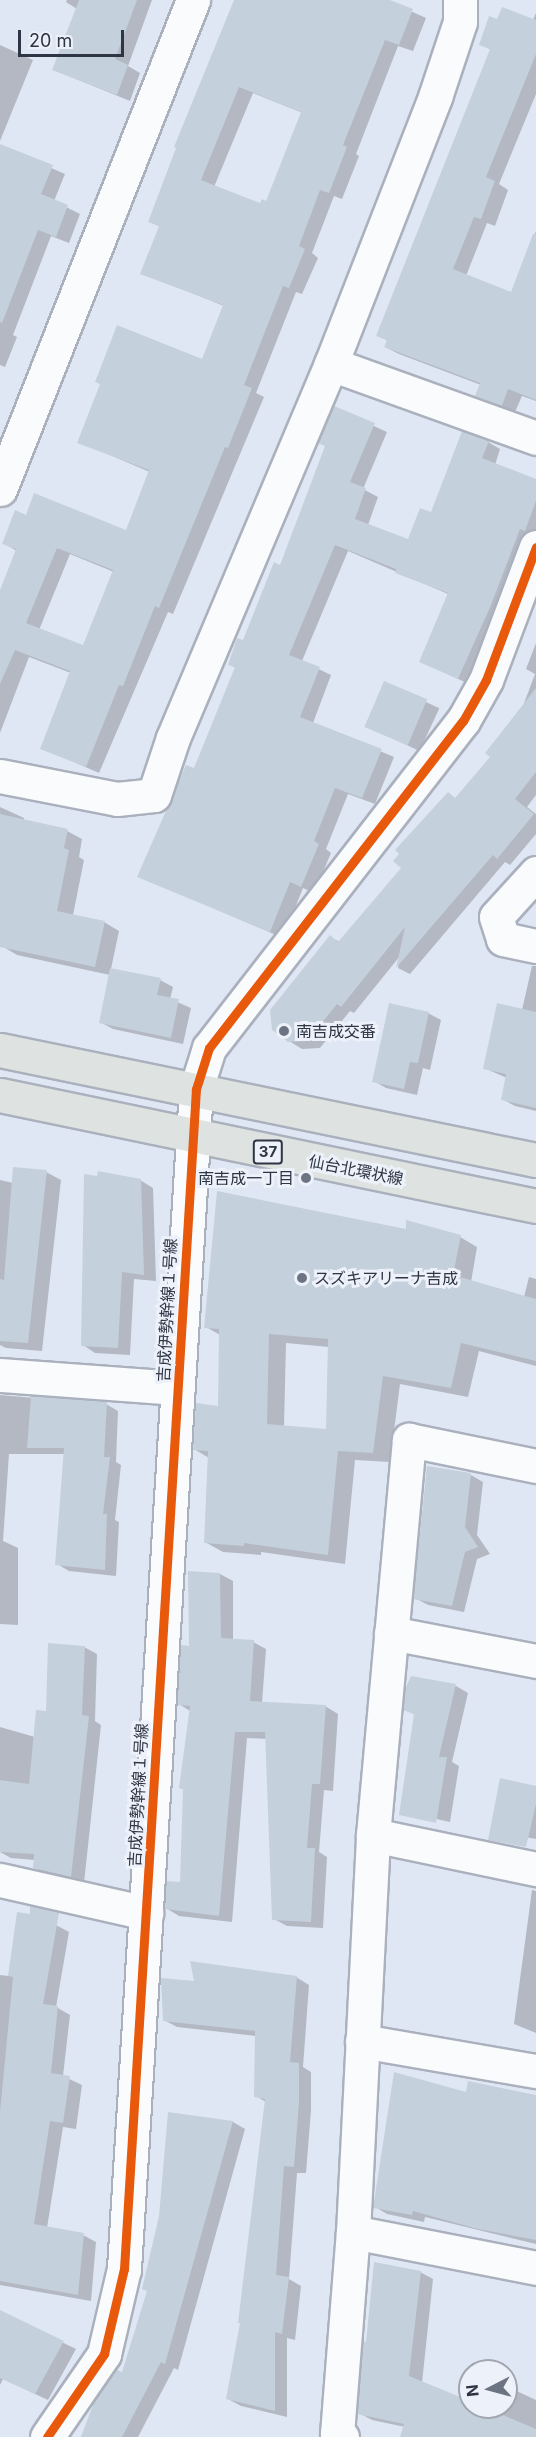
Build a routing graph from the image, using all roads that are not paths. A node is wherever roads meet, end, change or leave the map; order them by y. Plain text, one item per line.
1 (193, 0) edge
2 (460, 0) edge
3 (331, 364) junction
4 (536, 438) edge
5 (0, 489) edge
6 (536, 547) edge
7 (0, 776) edge
8 (536, 873) edge
9 (536, 946) edge
10 (0, 1050) edge
11 (196, 1089) junction
12 (0, 1095) edge
13 (192, 1135) junction
14 (536, 1160) edge
15 (536, 1206) edge
16 (0, 1375) edge
17 (178, 1388) junction
18 (536, 1466) edge
19 (392, 1632) junction
20 (536, 1661) edge
21 (373, 1835) junction
22 (536, 1869) edge
23 (0, 1880) edge
24 (146, 1913) junction
25 (362, 2041) junction
26 (536, 2071) edge
27 (353, 2232) junction
28 (536, 2268) edge
29 (47, 2437) edge
30 (342, 2437) edge

1 - 5 street
2 - 3 street
3 - 4 street
3 - 7 street
6 - 11 street, 吉成伊勢幹線１号線
8 - 9 street
10 - 11 main road
11 - 13 street, 吉成伊勢幹線１号線
11 - 14 main road
12 - 13 main road, 仙台北環状線 / 37
13 - 15 main road, 仙台北環状線 / 37
13 - 17 street, 吉成伊勢幹線１号線
16 - 17 street
17 - 24 street, 吉成伊勢幹線１号線
18 - 19 street
19 - 20 street
19 - 21 street
21 - 22 street
21 - 25 street
23 - 24 street
24 - 29 street, 吉成伊勢幹線１号線
25 - 26 street
25 - 27 street
27 - 28 street
27 - 30 street

